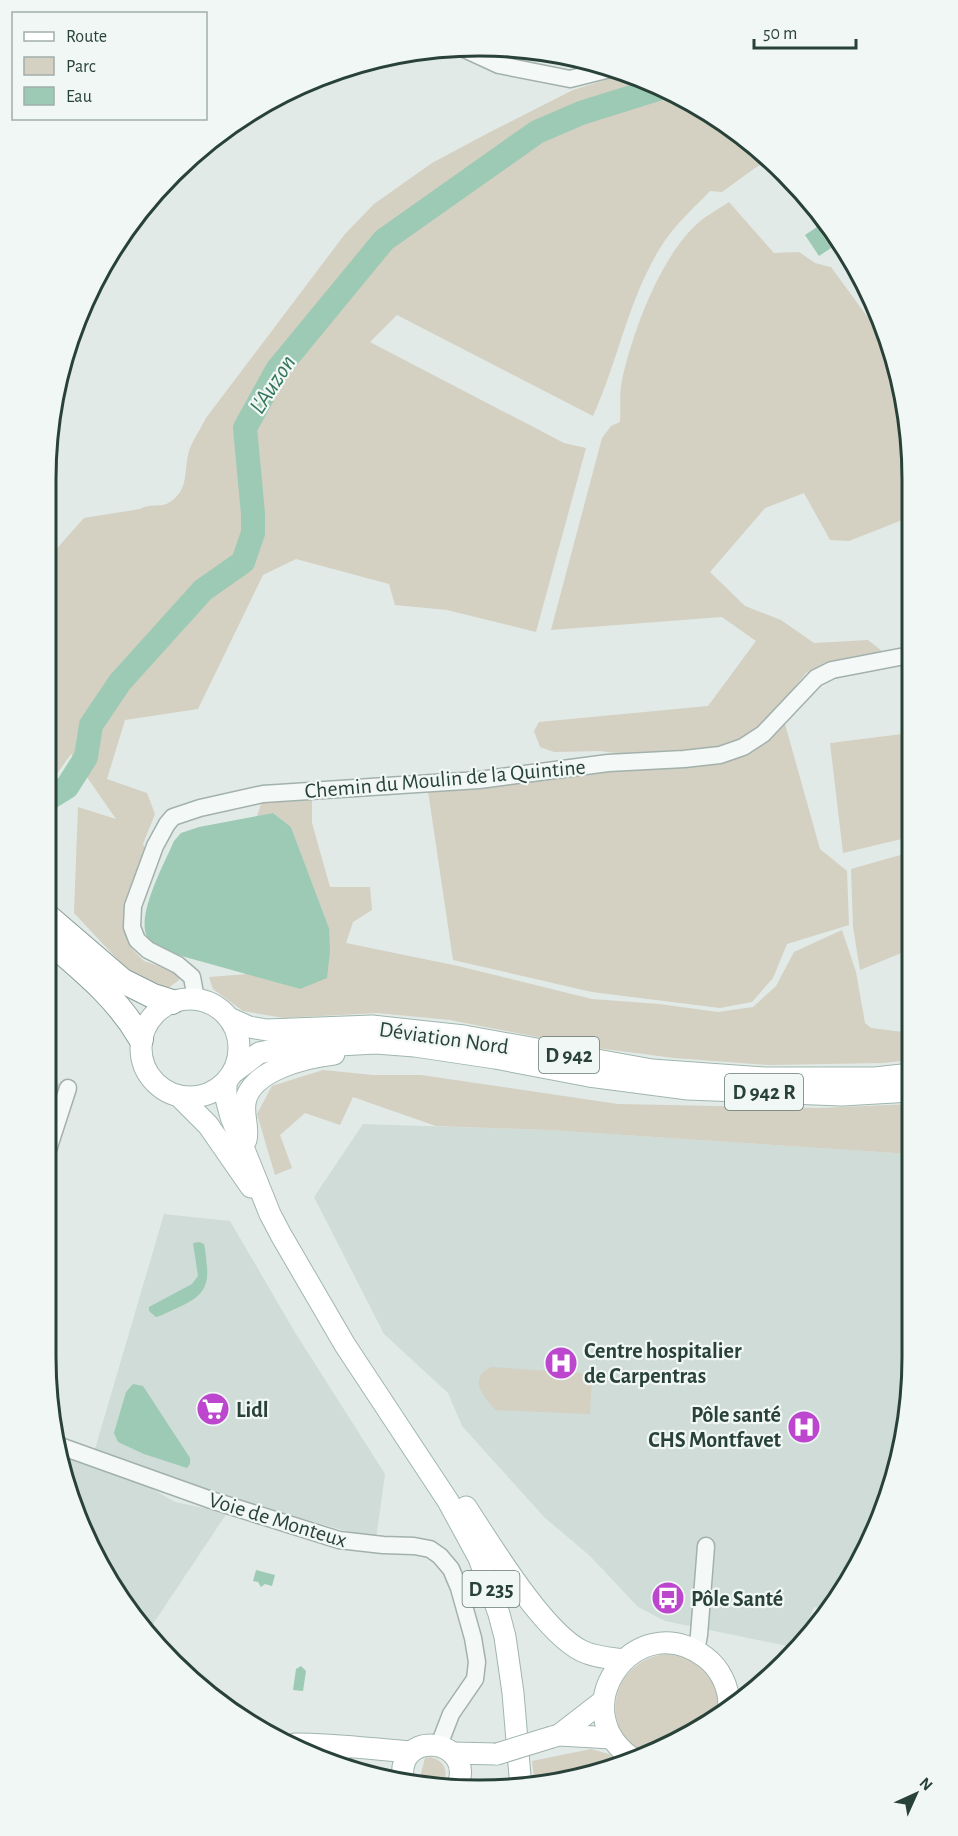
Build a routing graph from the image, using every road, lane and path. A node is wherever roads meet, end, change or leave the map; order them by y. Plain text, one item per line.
1 (481, 56) edge
2 (597, 72) edge
3 (902, 657) edge
4 (56, 923) edge
5 (56, 948) edge
6 (184, 1001) junction
7 (229, 1018) junction
8 (141, 1040) junction
9 (366, 1043) junction
10 (902, 1075) edge
11 (230, 1077) junction
12 (68, 1088) dead end
13 (902, 1092) edge
14 (179, 1096) junction
15 (56, 1125) edge
16 (244, 1147) junction
17 (270, 1214) junction
18 (66, 1448) edge
19 (424, 1465) junction
20 (706, 1546) dead end
21 (696, 1650) junction
22 (622, 1660) junction
23 (729, 1698) edge
24 (603, 1701) junction
25 (556, 1736) junction
26 (612, 1738) junction
27 (317, 1748) edge
28 (445, 1749) junction
29 (411, 1752) junction
30 (345, 1753) edge
31 (495, 1754) junction
32 (626, 1754) edge
33 (392, 1771) edge
34 (403, 1773) edge
35 (519, 1779) edge
36 (459, 1780) edge
37 (463, 1780) edge

1 - 2 street
3 - 6 street, Chemin du Moulin de la Quintine
4 - 6 highway
5 - 8 highway
6 - 7 main road
6 - 8 main road
7 - 10 main road, Déviation Nord / D 942
7 - 11 main road
8 - 14 main road
9 - 11 main road, Déviation Nord / D 942 R
9 - 13 main road, Déviation Nord / D 942 R
9 - 16 main road
11 - 14 main road
11 - 16 main road
12 - 15 street
14 - 17 main road
16 - 17 main road
17 - 19 main road, D 235
18 - 28 street, Voie de Monteux
19 - 22 main road
19 - 35 main road, D 235
20 - 21 street
21 - 22 main road
21 - 23 main road
22 - 24 main road
24 - 25 main road
24 - 26 main road
25 - 26 main road
25 - 31 main road, bridge
26 - 32 main road
27 - 30 main road
28 - 29 main road
28 - 31 main road
28 - 36 main road
29 - 30 main road
29 - 34 main road
30 - 33 main road
31 - 37 main road

